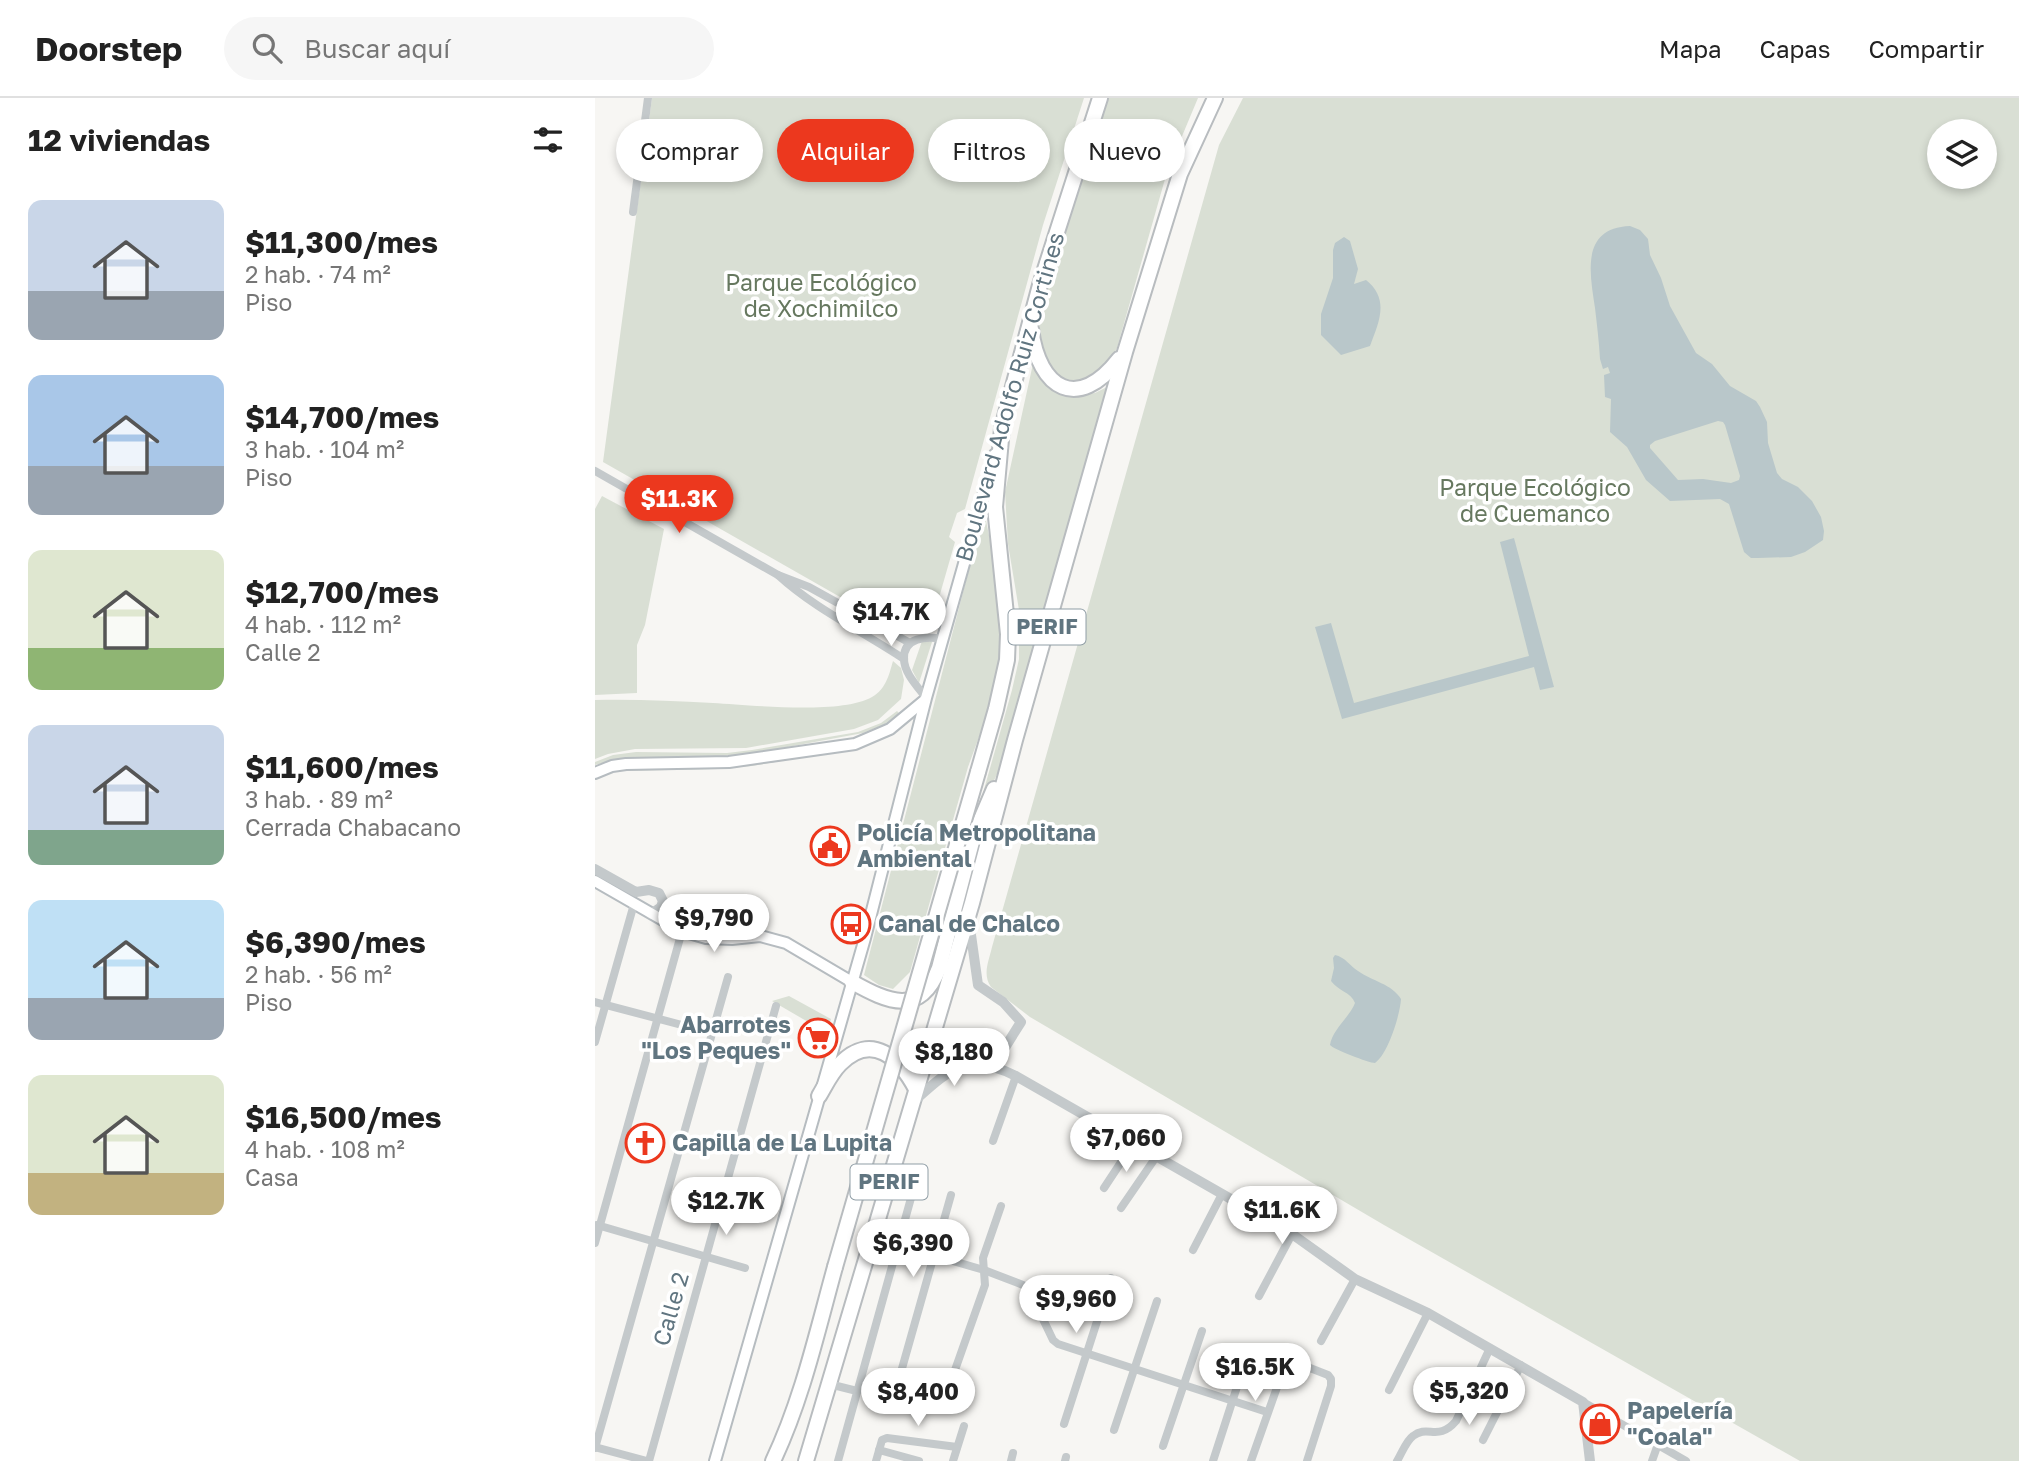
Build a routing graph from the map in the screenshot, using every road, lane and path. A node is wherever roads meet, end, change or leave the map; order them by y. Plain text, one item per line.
1 (648, 98) edge
2 (1100, 98) edge
3 (1215, 98) edge
4 (633, 212) dead end
5 (1030, 321) junction
6 (1125, 352) junction
7 (1002, 428) junction
8 (595, 471) edge
9 (778, 575) junction
10 (864, 618) junction
11 (858, 629) junction
12 (942, 639) junction
13 (910, 643) junction
14 (904, 659) junction
15 (925, 699) junction
16 (1015, 740) junction
17 (595, 773) edge
18 (595, 869) edge
19 (595, 881) edge
20 (972, 903) junction
21 (634, 904) junction
22 (651, 914) junction
23 (682, 931) junction
24 (728, 977) dead end
25 (852, 982) junction
26 (595, 1002) edge
27 (606, 1004) junction
28 (776, 1006) dead end
29 (658, 1019) junction
30 (712, 1034) junction
31 (595, 1042) edge
32 (998, 1061) junction
33 (1016, 1076) junction
34 (818, 1096) junction
35 (914, 1096) junction
36 (993, 1141) dead end
37 (1133, 1144) junction
38 (1156, 1157) junction
39 (889, 1180) junction
40 (1104, 1188) dead end
41 (1222, 1194) junction
42 (951, 1195) dead end
43 (1001, 1206) dead end
44 (1121, 1208) dead end
45 (597, 1225) edge
46 (1291, 1234) junction
47 (654, 1240) junction
48 (595, 1243) edge
49 (898, 1245) junction
50 (1193, 1250) dead end
51 (706, 1255) junction
52 (934, 1256) junction
53 (745, 1268) dead end
54 (984, 1270) junction
55 (1111, 1278) dead end
56 (1356, 1279) junction
57 (1259, 1296) dead end
58 (1157, 1301) dead end
59 (1428, 1313) junction
60 (1202, 1331) dead end
61 (1321, 1341) dead end
62 (1490, 1348) junction
63 (1087, 1353) junction
64 (1246, 1359) dead end
65 (1521, 1365) junction
66 (1136, 1369) junction
67 (901, 1372) dead end
68 (829, 1384) junction
69 (1184, 1384) junction
70 (949, 1387) dead end
71 (1389, 1390) dead end
72 (857, 1391) junction
73 (1234, 1401) junction
74 (1583, 1402) junction
75 (1267, 1412) junction
76 (1064, 1424) dead end
77 (964, 1426) dead end
78 (1114, 1430) dead end
79 (1483, 1440) dead end
80 (1658, 1444) junction
81 (1163, 1446) dead end
82 (595, 1447) edge
83 (957, 1447) junction
84 (879, 1450) junction
85 (648, 1461) edge
86 (715, 1461) edge
87 (773, 1461) edge
88 (806, 1461) edge
89 (838, 1461) edge
90 (876, 1461) edge
91 (919, 1461) edge
92 (953, 1461) edge
93 (1213, 1461) edge
94 (1251, 1461) edge
95 (1307, 1461) edge
96 (1397, 1461) edge
97 (1590, 1461) edge
98 (1652, 1461) edge
99 (1686, 1461) edge

1 - 4 street
2 - 5 highway, Boulevard Adolfo Ruiz Cortines / PERIF
3 - 6 highway, PERIF
5 - 6 highway
5 - 7 highway, Boulevard Adolfo Ruiz Cortines / PERIF
6 - 16 highway, PERIF
7 - 12 main road, Boulevard Adolfo Ruiz Cortines / PERIF
7 - 87 highway, PERIF, bridge
8 - 9 street
9 - 10 street
9 - 11 street
10 - 11 street
10 - 13 street
11 - 14 street
12 - 13 street
12 - 15 main road, Boulevard Adolfo Ruiz Cortines / PERIF
13 - 14 street
14 - 15 street
15 - 17 main road
15 - 25 main road, Boulevard Adolfo Ruiz Cortines / PERIF
16 - 20 highway, PERIF
16 - 25 highway
18 - 22 street
19 - 21 main road
20 - 32 street
20 - 35 highway, PERIF
21 - 22 main road
21 - 27 street
22 - 23 main road
23 - 25 main road
23 - 29 street
24 - 30 street
25 - 34 main road, PERIF
26 - 27 street
27 - 29 street
27 - 31 street
28 - 51 street, Calle 2
29 - 30 street
29 - 45 street
30 - 47 street
32 - 33 street
32 - 35 street
33 - 36 street
33 - 37 street
34 - 35 highway
34 - 86 main road, PERIF
35 - 39 highway, PERIF
37 - 38 street
37 - 40 street
38 - 41 street
38 - 44 street
39 - 49 street
39 - 68 highway, PERIF
41 - 46 street
41 - 50 street
42 - 52 street
43 - 54 street
45 - 47 street
45 - 48 street
46 - 56 street
46 - 57 street
47 - 51 street
47 - 82 street
49 - 52 street
49 - 72 street
51 - 53 street
51 - 85 street, Calle 2
52 - 54 street
52 - 67 street
54 - 63 street
54 - 70 street
55 - 63 street
56 - 59 street
56 - 61 street
58 - 66 street
59 - 62 street
59 - 71 street
60 - 69 street
62 - 65 street
62 - 96 street
63 - 66 street
63 - 76 street
64 - 73 street
65 - 74 street
65 - 79 street
66 - 69 street
66 - 78 street
68 - 72 street
68 - 88 highway, PERIF
69 - 73 street
69 - 81 street
72 - 89 street
73 - 75 street
73 - 93 street
74 - 80 street
74 - 97 street
75 - 94 street
75 - 95 street
77 - 83 street
80 - 98 street
80 - 99 street
82 - 85 street
83 - 84 street
83 - 92 street
84 - 90 street
84 - 91 street

